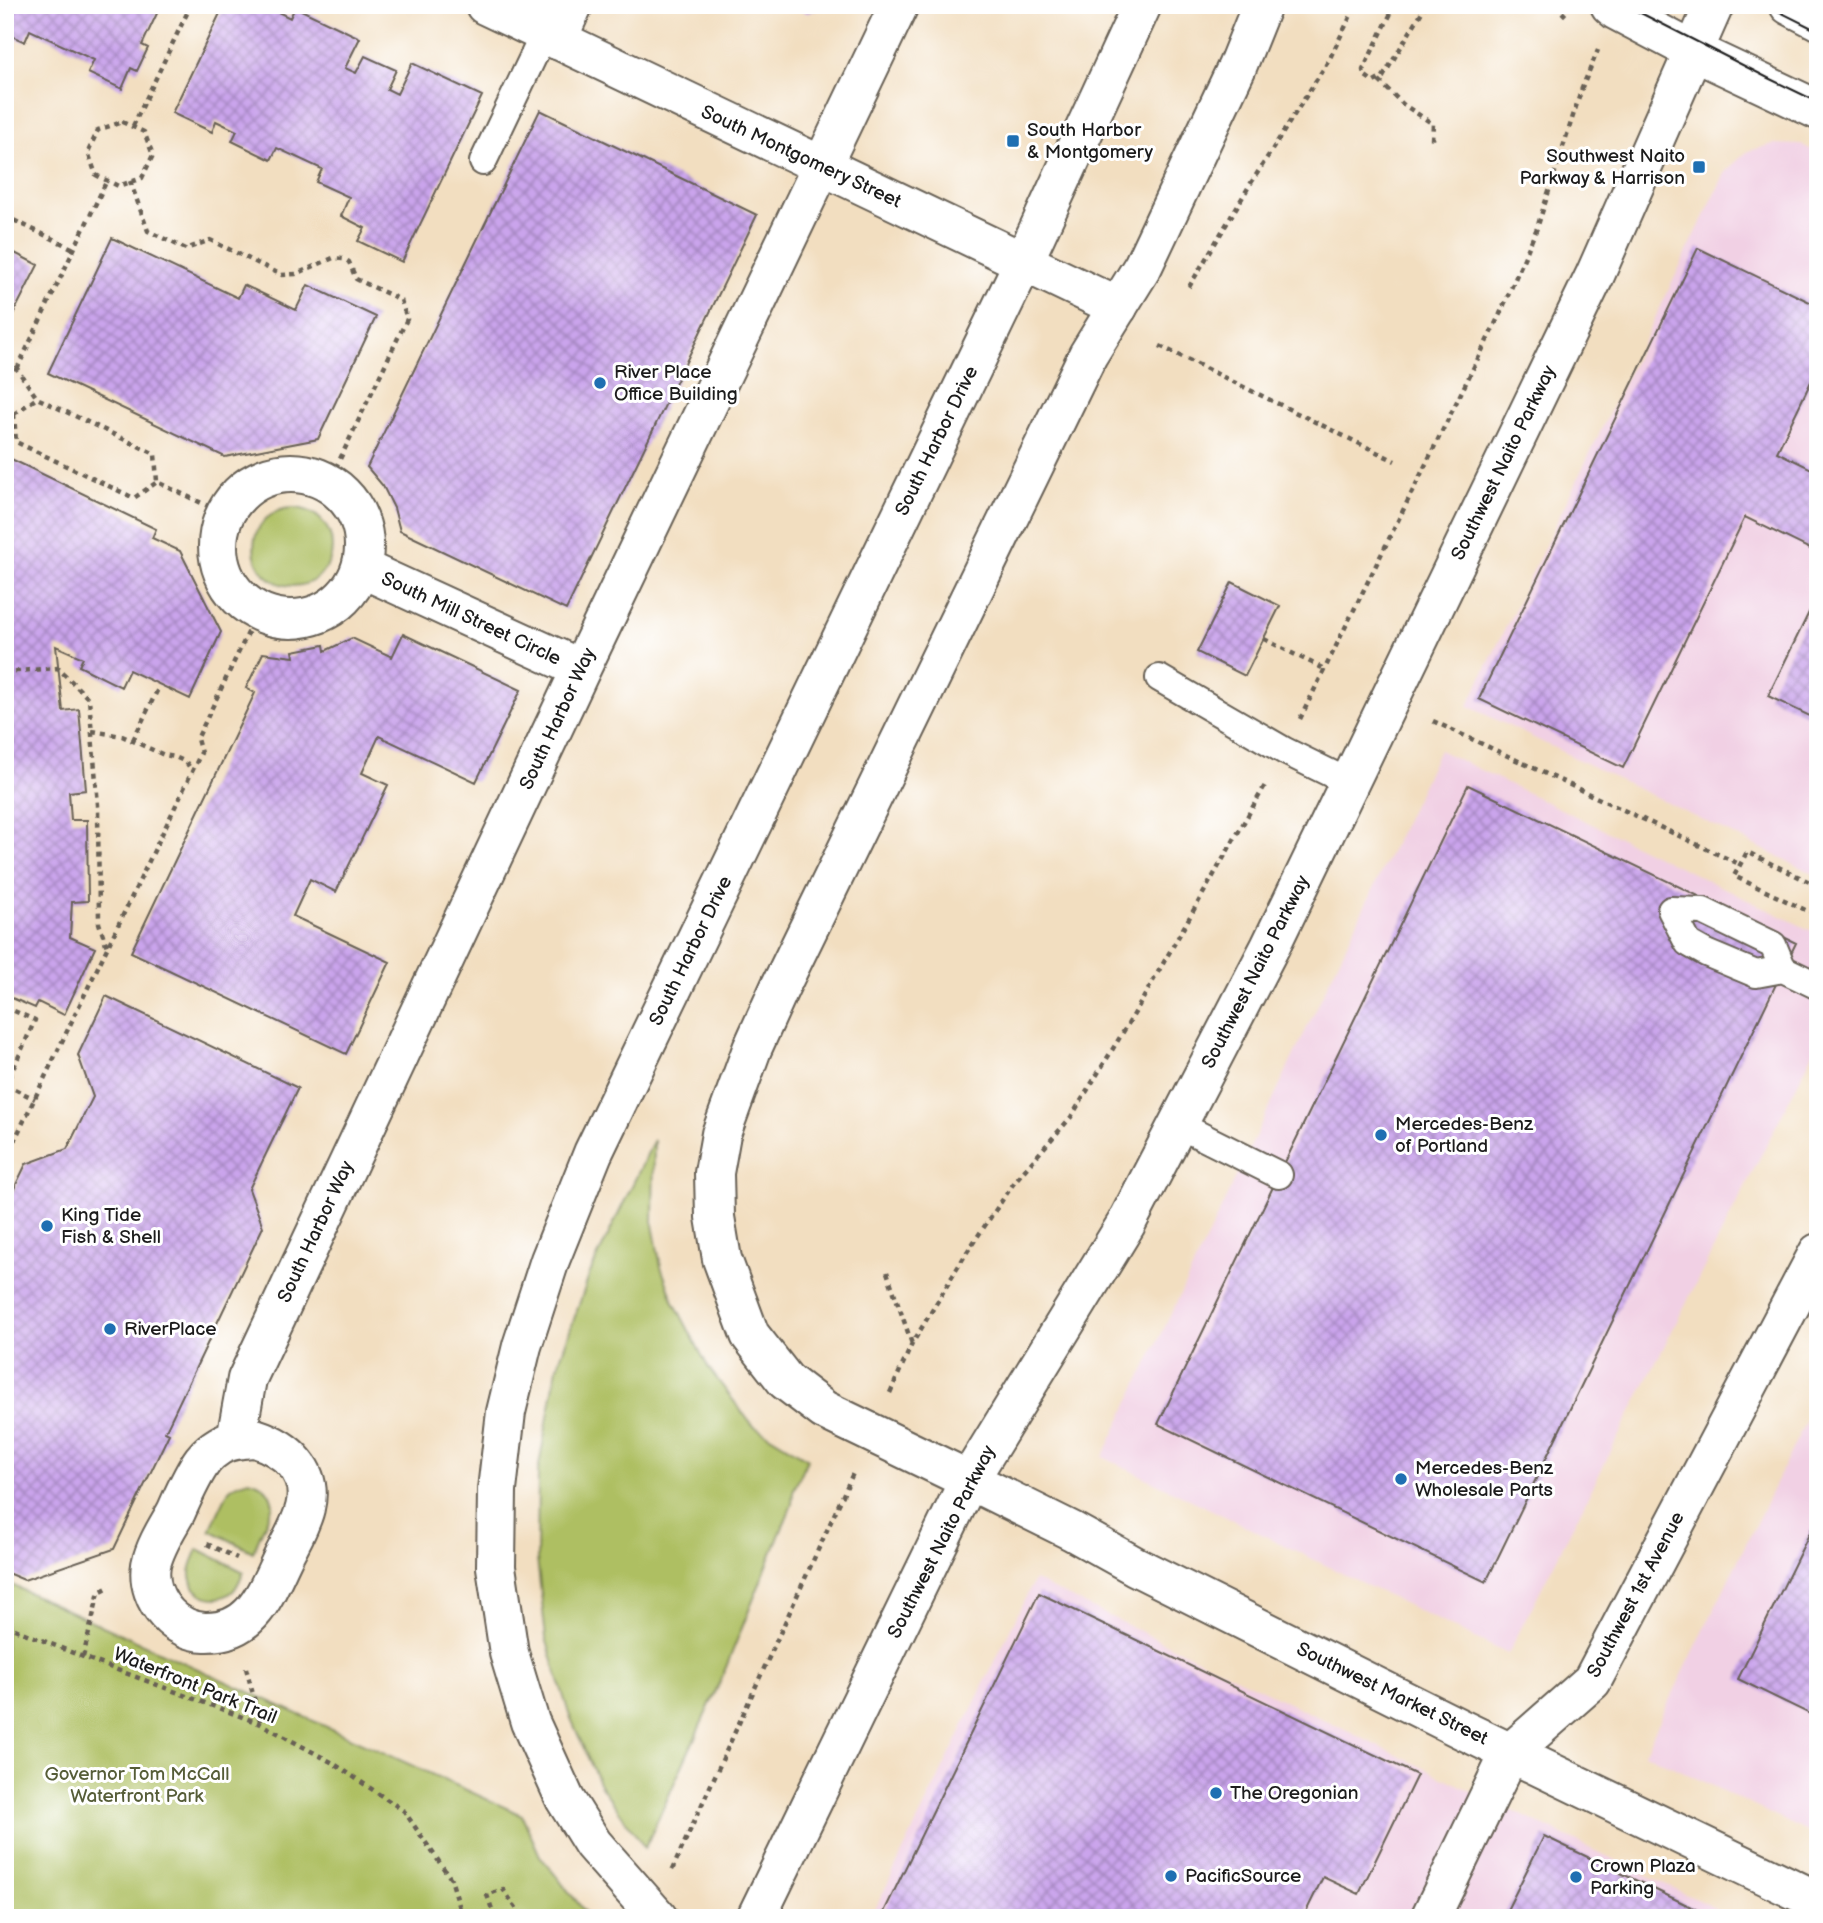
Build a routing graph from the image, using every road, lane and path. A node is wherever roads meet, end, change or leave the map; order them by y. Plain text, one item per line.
1 (191, 5) edge
2 (485, 5) edge
3 (573, 5) edge
4 (899, 5) edge
5 (1142, 5) edge
6 (1262, 5) edge
7 (1356, 5) edge
8 (1395, 5) edge
9 (1426, 5) edge
10 (1610, 5) edge
11 (1714, 5) edge
12 (1788, 5) edge
13 (1818, 19) edge
14 (550, 37) junction
15 (1600, 46) dead end
16 (1693, 51) junction
17 (1379, 81) junction
18 (1818, 110) edge
19 (133, 127) junction
20 (1432, 140) dead end
21 (483, 162) dead end
22 (822, 166) junction
23 (107, 180) junction
24 (130, 181) junction
25 (5, 216) edge
26 (74, 249) junction
27 (1023, 262) junction
28 (1189, 287) dead end
29 (1118, 307) junction
30 (1160, 346) dead end
31 (5, 364) edge
32 (17, 369) junction
33 (37, 398) junction
34 (5, 410) edge
35 (14, 414) junction
36 (1395, 461) dead end
37 (157, 482) junction
38 (328, 484) junction
39 (225, 514) junction
40 (361, 568) junction
41 (258, 612) junction
42 (1264, 639) dead end
43 (581, 669) junction
44 (1324, 669) junction
45 (5, 672) edge
46 (1159, 678) dead end
47 (158, 689) dead end
48 (1433, 721) dead end
49 (92, 731) junction
50 (133, 740) junction
51 (1285, 751) junction
52 (192, 772) junction
53 (1350, 783) junction
54 (1739, 864) junction
55 (1818, 886) edge
56 (1818, 916) edge
57 (107, 948) junction
58 (1783, 969) dead end
59 (1818, 986) edge
60 (5, 1007) edge
61 (6, 1086) edge
62 (35, 1100) junction
63 (1177, 1124) junction
64 (5, 1160) edge
65 (1279, 1175) dead end
66 (1818, 1253) edge
67 (887, 1272) dead end
68 (236, 1439) junction
69 (852, 1476) dead end
70 (970, 1480) junction
71 (151, 1566) junction
72 (5, 1625) edge
73 (236, 1626) junction
74 (83, 1657) junction
75 (261, 1724) junction
76 (1510, 1753) junction
77 (670, 1875) dead end
78 (1818, 1901) edge
79 (463, 1918) edge
80 (495, 1918) edge
81 (523, 1918) edge
82 (658, 1918) edge
83 (756, 1918) edge
84 (1430, 1918) edge

1 - 19 path
2 - 14 main road, South Montgomery Street
3 - 14 main road
4 - 22 main road, South Harbor Way
5 - 27 main road, South Harbor Drive
6 - 29 main road
7 - 28 path
8 - 17 path
9 - 17 path
10 - 16 main road
11 - 16 main road, Southwest Naito Parkway
12 - 13 main road
14 - 21 lane
14 - 22 main road, South Montgomery Street
15 - 44 path
16 - 18 main road
16 - 53 main road, Southwest Naito Parkway
17 - 20 path
19 - 23 path
19 - 24 path
22 - 27 main road, South Montgomery Street
22 - 43 main road, South Harbor Way
23 - 24 path
23 - 26 path
24 - 38 path
25 - 26 path
26 - 32 path
27 - 29 main road, South Montgomery Street
27 - 82 main road, South Harbor Drive
29 - 70 main road
30 - 36 path
31 - 32 path
32 - 33 path
33 - 35 path
33 - 37 path
34 - 35 path
35 - 37 path
37 - 39 path
38 - 39 main road, South Mill Street Circle
38 - 40 main road, South Mill Street Circle
39 - 41 main road, South Mill Street Circle
40 - 41 main road, South Mill Street Circle
40 - 43 main road, South Mill Street Circle
41 - 52 path
42 - 44 path
43 - 68 main road, South Harbor Way
44 - 51 path
45 - 49 path
46 - 51 lane
47 - 50 path
48 - 54 path
49 - 50 path
49 - 57 path
50 - 52 path
51 - 53 lane
51 - 67 path
52 - 57 path
53 - 63 main road, Southwest Naito Parkway
54 - 55 path
54 - 56 path
57 - 62 path
58 - 59 lane
60 - 61 path
61 - 62 path
62 - 64 path
63 - 65 lane
63 - 70 main road, Southwest Naito Parkway
66 - 76 main road, Southwest 1st Avenue
68 - 71 main road
68 - 73 main road
69 - 77 path
70 - 76 main road, Southwest Market Street
70 - 83 main road, Southwest Naito Parkway
71 - 73 main road
71 - 74 path
72 - 74 path, Waterfront Park Trail
73 - 75 path
74 - 75 path, Waterfront Park Trail
75 - 79 path, Waterfront Park Trail
76 - 78 main road, Southwest Market Street
76 - 84 main road, Southwest 1st Avenue
80 - 81 path

